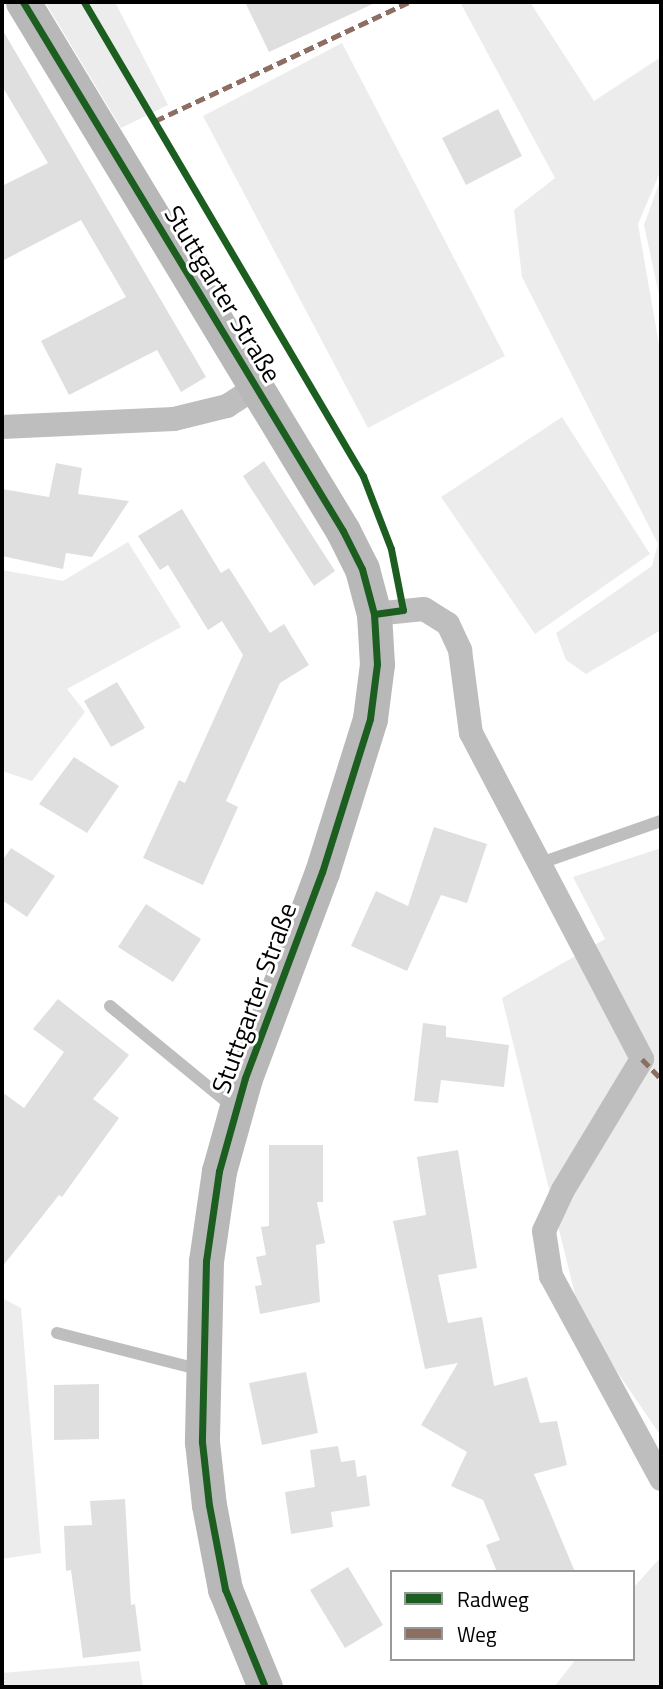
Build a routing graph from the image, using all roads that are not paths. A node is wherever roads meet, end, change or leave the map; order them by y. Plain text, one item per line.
1 (23, 2) edge
2 (255, 388) junction
3 (2, 426) edge
4 (374, 614) junction
5 (661, 821) edge
6 (538, 864) junction
7 (110, 1006) dead end
8 (236, 1109) junction
9 (57, 1333) dead end
10 (201, 1370) junction
11 (661, 1479) edge
12 (265, 1687) edge

1 - 2 main road, Stuttgarter Straße
2 - 3 street
2 - 4 main road, Stuttgarter Straße
4 - 6 street
4 - 8 main road, Stuttgarter Straße
5 - 6 lane
6 - 11 street
7 - 8 lane
8 - 10 main road, Stuttgarter Straße
9 - 10 lane
10 - 12 main road, Stuttgarter Straße

